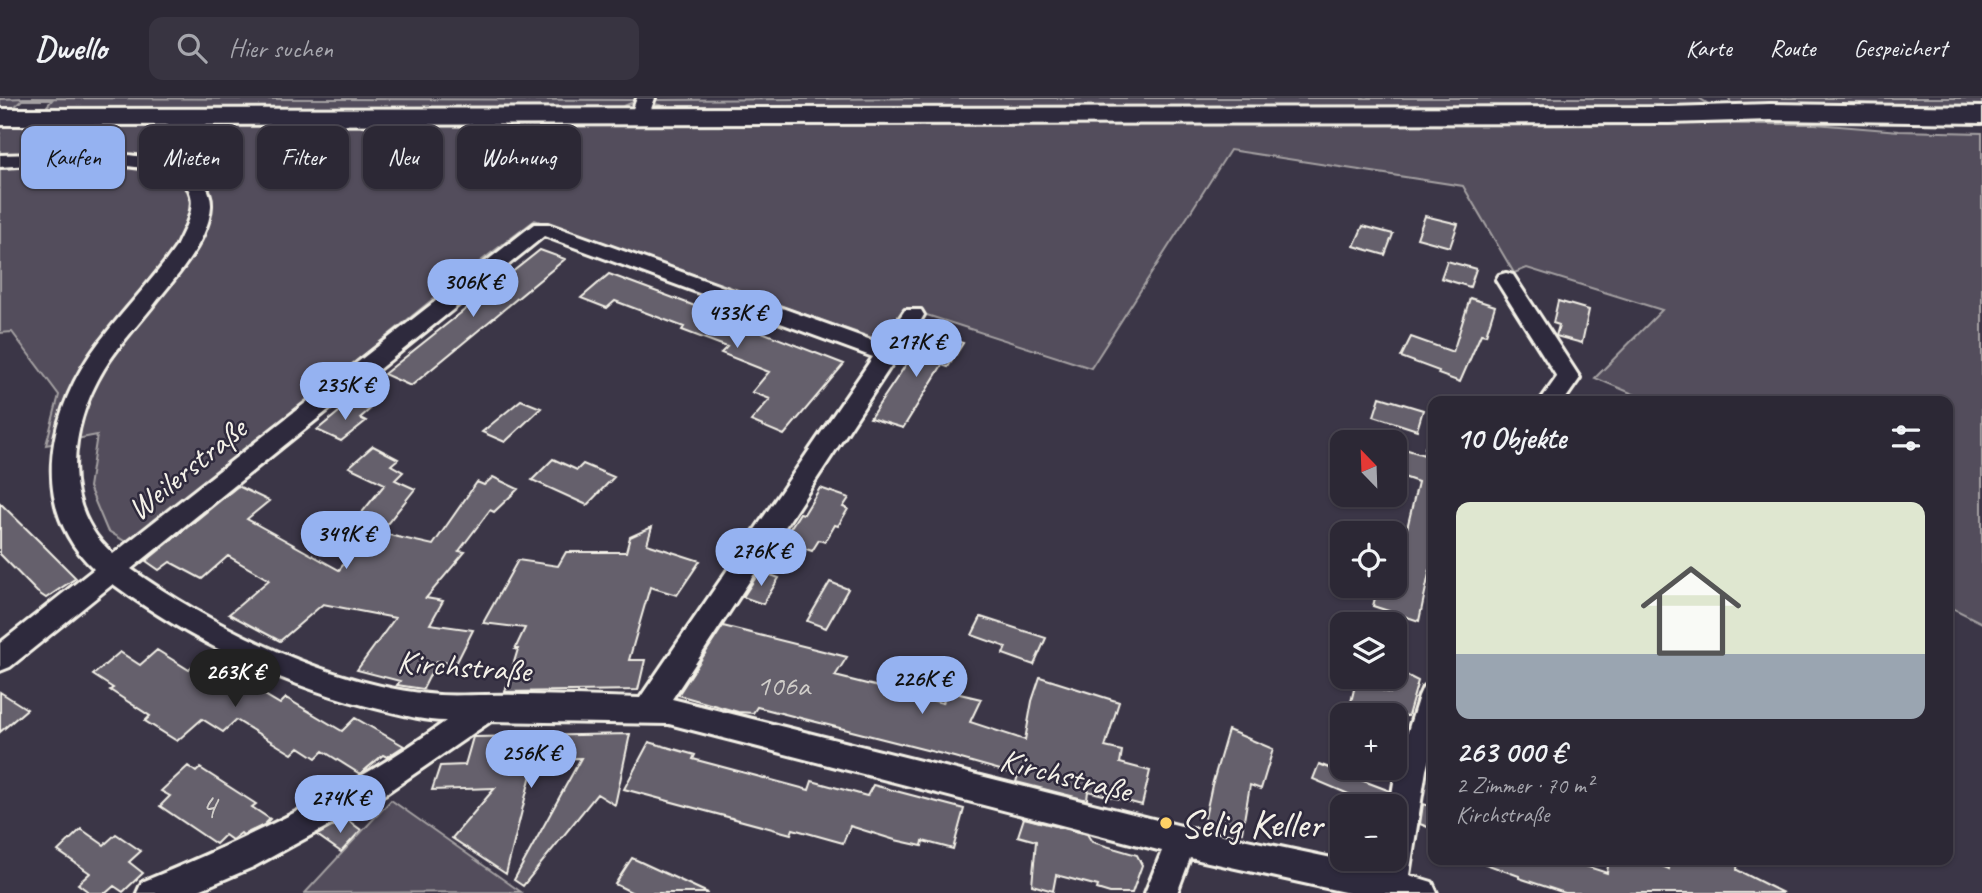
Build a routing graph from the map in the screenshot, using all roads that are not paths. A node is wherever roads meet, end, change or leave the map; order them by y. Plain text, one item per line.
1 (643, 108) edge
2 (1774, 115) junction
3 (1982, 115) edge
4 (0, 117) edge
5 (1982, 125) edge
6 (0, 161) edge
7 (1506, 280) dead end
8 (913, 315) dead end
9 (886, 353) junction
10 (1555, 396) edge
11 (113, 569) junction
12 (0, 659) edge
13 (488, 707) junction
14 (649, 709) junction
15 (1428, 713) edge
16 (1181, 841) junction
17 (1406, 890) edge
18 (153, 893) edge
19 (1161, 893) edge

1 - 2 main road
1 - 4 main road
2 - 3 main road
2 - 5 main road
6 - 11 street, Kirchstraße
7 - 10 street
8 - 9 street
9 - 11 street, Weilerstraße
9 - 14 street
11 - 12 street
11 - 13 street, Kirchstraße
13 - 14 street, Kirchstraße
13 - 18 street
14 - 16 street, Kirchstraße
15 - 17 street
16 - 17 street, Kirchstraße
16 - 19 street

